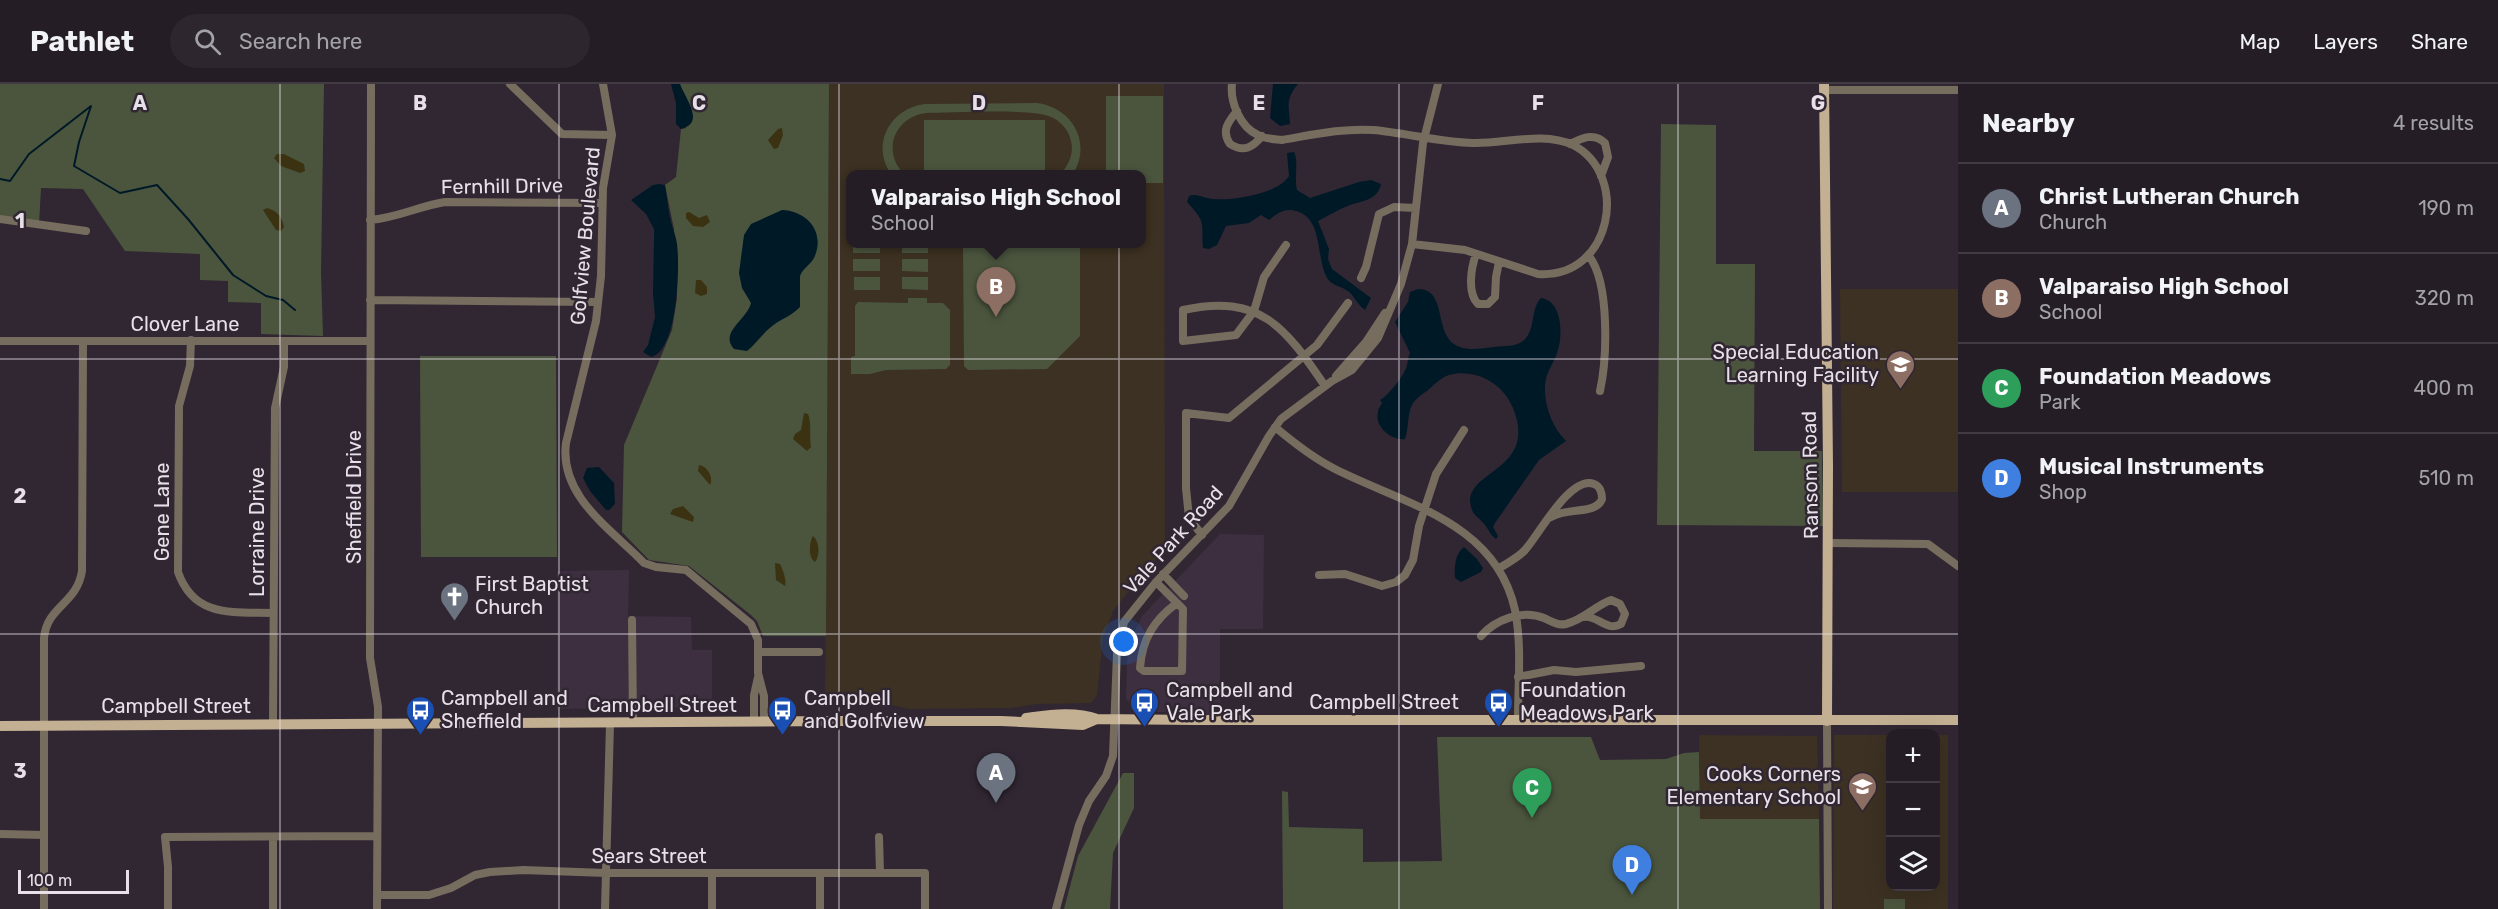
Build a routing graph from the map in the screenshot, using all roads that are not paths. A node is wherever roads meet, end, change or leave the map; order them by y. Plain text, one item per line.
1 (371, 84) edge
2 (510, 84) edge
3 (603, 84) edge
4 (1232, 84) edge
5 (1438, 84) edge
6 (1824, 87) edge
7 (1958, 90) edge
8 (1237, 111) junction
9 (612, 135) junction
10 (1262, 136) junction
11 (1424, 137) junction
12 (1570, 144) junction
13 (1601, 176) junction
14 (602, 202) junction
15 (1416, 208) junction
16 (0, 219) edge
17 (370, 220) junction
18 (86, 231) dead end
19 (1286, 244) dead end
20 (1412, 244) junction
21 (1476, 254) junction
22 (1589, 256) junction
23 (1499, 262) junction
24 (1360, 278) dead end
25 (370, 300) junction
26 (597, 302) junction
27 (1348, 303) dead end
28 (1254, 311) junction
29 (191, 340) junction
30 (0, 341) edge
31 (284, 341) junction
32 (370, 341) junction
33 (83, 342) junction
34 (1303, 356) junction
35 (1329, 383) junction
36 (1600, 390) dead end
37 (1275, 427) junction
38 (1464, 430) dead end
39 (1424, 510) junction
40 (1551, 517) junction
41 (1202, 535) junction
42 (1829, 543) junction
43 (1958, 566) edge
44 (1498, 568) junction
45 (1163, 574) junction
46 (1319, 575) dead end
47 (1156, 582) junction
48 (1184, 596) dead end
49 (1178, 603) junction
50 (273, 613) junction
51 (1516, 617) junction
52 (1584, 617) junction
53 (632, 620) dead end
54 (1481, 636) dead end
55 (758, 652) junction
56 (819, 652) dead end
57 (1641, 666) dead end
58 (1518, 677) junction
59 (1114, 720) junction
60 (1518, 720) junction
61 (1958, 720) edge
62 (1827, 721) junction
63 (759, 722) junction
64 (633, 723) junction
65 (273, 724) junction
66 (377, 724) junction
67 (609, 724) junction
68 (43, 725) junction
69 (0, 726) edge
70 (0, 834) edge
71 (44, 835) junction
72 (377, 836) junction
73 (273, 837) junction
74 (879, 837) dead end
75 (606, 873) junction
76 (712, 873) junction
77 (820, 873) junction
78 (880, 873) junction
79 (377, 896) junction
80 (44, 909) edge
81 (168, 909) edge
82 (273, 909) edge
83 (377, 909) edge
84 (605, 909) edge
85 (712, 909) edge
86 (820, 909) edge
87 (925, 909) edge
88 (1056, 909) edge
89 (1828, 909) edge

1 - 17 street, Sheffield Drive
2 - 9 street
3 - 9 street, Golfview Boulevard
4 - 8 street
5 - 11 street, Vale Park Road
6 - 7 street
6 - 42 main road, Ransom Road
8 - 10 street
8 - 10 street
9 - 14 street, Golfview Boulevard
10 - 11 street
11 - 12 street
11 - 15 street, Vale Park Road
12 - 13 street
12 - 13 street
13 - 22 street
14 - 17 street, Fernhill Drive
14 - 26 street, Golfview Boulevard
15 - 20 street, Vale Park Road
15 - 24 street
16 - 18 street
17 - 25 street, Sheffield Drive
19 - 28 street
20 - 21 street
20 - 35 street, Vale Park Road
21 - 23 street
21 - 23 street
22 - 23 street
22 - 36 street
25 - 26 street
25 - 32 street, Sheffield Drive
26 - 55 street, Golfview Boulevard
27 - 34 street
28 - 28 street
28 - 34 street
29 - 31 street, Clover Lane
29 - 33 street, Clover Lane
29 - 50 street, Gene Lane
30 - 33 street, Clover Lane
31 - 32 street, Clover Lane
31 - 50 street, Lorraine Drive
32 - 66 street, Sheffield Drive
33 - 68 street
34 - 35 street
34 - 41 street
35 - 37 street, Vale Park Road
37 - 39 street
37 - 41 street, Vale Park Road
38 - 39 street
39 - 44 street
39 - 46 street
40 - 40 street
40 - 44 street
41 - 45 street, Vale Park Road
42 - 43 street
42 - 62 main road, Ransom Road
44 - 51 street
45 - 47 street, Vale Park Road
45 - 48 street
47 - 49 street
47 - 59 street, Vale Park Road
49 - 49 street
50 - 65 street, Lorraine Drive
51 - 52 street
51 - 54 street
51 - 58 street
52 - 52 street
53 - 64 street
55 - 56 street
55 - 63 street, Golfview Boulevard
57 - 58 street
58 - 60 street
59 - 60 main road, Campbell Street
59 - 63 main road, Campbell Street
59 - 88 street, Vale Park Road
60 - 62 main road, Campbell Street
61 - 62 main road, Campbell Street
62 - 89 street
63 - 64 main road, Campbell Street
64 - 67 main road, Campbell Street
65 - 66 main road, Campbell Street
65 - 68 main road, Campbell Street
66 - 67 main road, Campbell Street
66 - 72 street, Sheffield Drive
67 - 75 street
68 - 69 main road, Campbell Street
68 - 71 street
70 - 71 street
71 - 80 street
72 - 73 street
72 - 79 street, Sheffield Drive
73 - 81 street
73 - 82 street
74 - 78 street
75 - 76 street, Sears Street
75 - 79 street, Sears Street
75 - 84 street
76 - 77 street, Sears Street
76 - 85 street
77 - 78 street, Sears Street
77 - 86 street
78 - 87 street, Sears Street
79 - 83 street, Sheffield Drive

